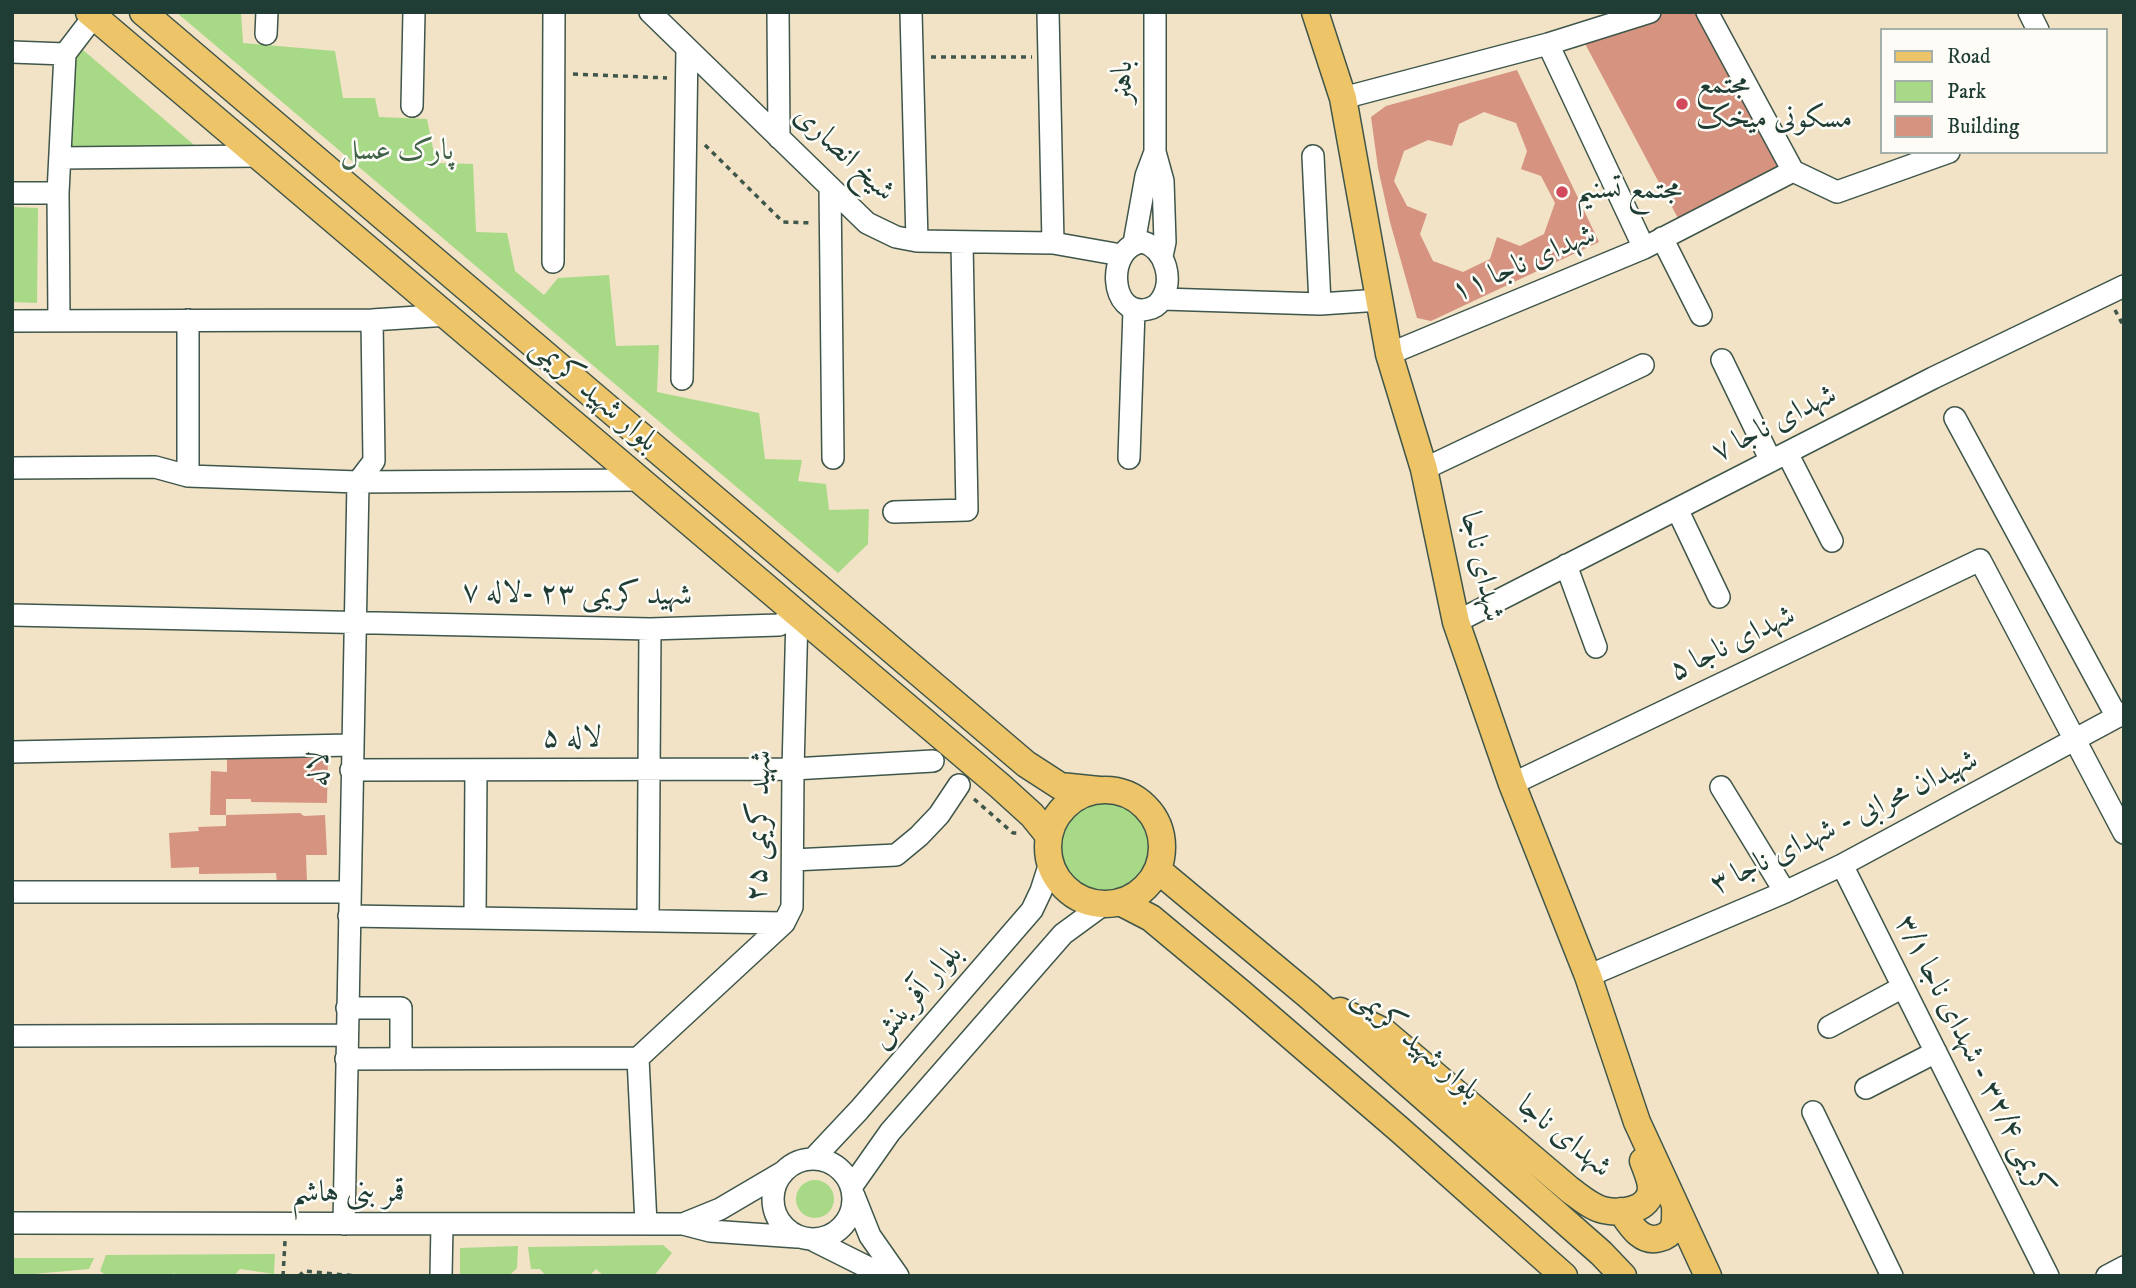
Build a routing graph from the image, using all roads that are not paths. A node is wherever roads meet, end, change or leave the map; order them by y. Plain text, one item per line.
1 (143, 12) edge
2 (267, 12) edge
3 (414, 12) edge
4 (554, 12) edge
5 (650, 12) edge
6 (778, 12) edge
7 (911, 12) edge
8 (1048, 12) edge
9 (1155, 12) edge
10 (1315, 12) edge
11 (1650, 12) edge
12 (1707, 12) edge
13 (2029, 12) edge
14 (92, 14) edge
15 (2037, 28) edge
16 (266, 34) dead end
17 (1548, 44) junction
18 (688, 48) junction
19 (12, 52) edge
20 (65, 54) junction
21 (1343, 98) junction
22 (412, 106) dead end
23 (779, 138) junction
24 (1155, 152) junction
25 (1943, 154) edge
26 (259, 156) junction
27 (1313, 156) dead end
28 (60, 158) junction
29 (1793, 171) junction
30 (830, 187) junction
31 (12, 193) edge
32 (58, 193) junction
33 (917, 241) junction
34 (962, 243) junction
35 (1053, 243) junction
36 (1653, 243) junction
37 (1127, 249) junction
38 (1162, 256) junction
39 (553, 262) dead end
40 (2124, 286) edge
41 (1163, 299) junction
42 (1380, 300) junction
43 (1320, 304) junction
44 (1134, 310) junction
45 (448, 315) junction
46 (1701, 315) dead end
47 (59, 320) junction
48 (188, 320) junction
49 (372, 320) junction
50 (12, 321) edge
51 (1389, 354) junction
52 (1722, 360) dead end
53 (1643, 365) dead end
54 (682, 379) dead end
55 (1955, 418) dead end
56 (1779, 457) junction
57 (833, 458) dead end
58 (1129, 458) dead end
59 (12, 468) edge
60 (1424, 469) junction
61 (188, 476) junction
62 (639, 480) junction
63 (358, 482) junction
64 (1677, 509) junction
65 (894, 512) dead end
66 (1832, 541) dead end
67 (1566, 565) junction
68 (1719, 597) dead end
69 (12, 615) edge
70 (797, 615) junction
71 (354, 622) junction
72 (1456, 622) junction
73 (650, 629) junction
74 (1597, 647) dead end
75 (2120, 715) edge
76 (2074, 740) junction
77 (351, 745) junction
78 (12, 752) edge
79 (933, 761) dead end
80 (1026, 764) junction
81 (649, 769) junction
82 (793, 769) junction
83 (351, 770) junction
84 (476, 770) junction
85 (1512, 784) junction
86 (959, 785) dead end
87 (1000, 786) junction
88 (1721, 787) dead end
89 (1099, 790) junction
90 (2124, 833) edge
91 (1049, 836) junction
92 (793, 860) junction
93 (1050, 863) junction
94 (1842, 866) junction
95 (1159, 870) junction
96 (12, 892) edge
97 (349, 892) junction
98 (1785, 892) junction
99 (1113, 904) junction
100 (349, 916) junction
101 (1211, 916) junction
102 (475, 918) junction
103 (648, 920) junction
104 (784, 923) junction
105 (1181, 943) junction
106 (1588, 976) junction
107 (1903, 987) junction
108 (1309, 996) junction
109 (347, 1008) junction
110 (1829, 1027) dead end
111 (347, 1035) junction
112 (12, 1036) edge
113 (1936, 1052) junction
114 (638, 1058) junction
115 (346, 1059) junction
116 (401, 1059) junction
117 (1866, 1088) dead end
118 (1813, 1112) dead end
119 (1637, 1122) junction
120 (813, 1159) junction
121 (783, 1172) junction
122 (853, 1190) junction
123 (1675, 1205) junction
124 (1621, 1211) junction
125 (12, 1223) edge
126 (344, 1224) junction
127 (646, 1224) junction
128 (684, 1224) junction
129 (442, 1225) junction
130 (805, 1238) junction
131 (2124, 1267) edge
132 (442, 1276) edge
133 (885, 1276) edge
134 (898, 1276) edge
135 (1564, 1276) edge
136 (1623, 1276) edge
137 (1708, 1276) edge
138 (1892, 1276) edge
139 (2048, 1276) edge
140 (2107, 1276) edge

1 - 80 main road, بلوار شهید کریمی
2 - 16 street
3 - 22 street
4 - 39 street
5 - 18 street, شیخ انصاری
6 - 23 street
7 - 33 street
8 - 35 street
9 - 24 street, باهنر
10 - 21 main road, شهدای ناجا
11 - 17 street
12 - 29 street
13 - 15 street
14 - 20 street
14 - 26 main road, بلوار شهید کریمی
17 - 21 street
17 - 36 street
18 - 23 street, شیخ انصاری
18 - 54 street
19 - 20 street
20 - 28 street
21 - 42 main road, شهدای ناجا
23 - 30 street, شیخ انصاری
24 - 37 street, باهنر
24 - 38 street, باهنر
25 - 29 street
26 - 28 street
26 - 45 main road, بلوار شهید کریمی
27 - 43 street
28 - 32 street
29 - 36 street, شهدای ناجا ۱۱
30 - 33 street, شیخ انصاری
30 - 57 street
31 - 32 street
32 - 47 street
33 - 34 street, شیخ انصاری
34 - 35 street, شیخ انصاری
34 - 65 street
35 - 37 street, شیخ انصاری
36 - 46 street
36 - 51 street, شهدای ناجا ۱۱
37 - 38 street
37 - 44 street
38 - 41 street
40 - 56 street, شهدای ناجا ۷
41 - 43 street
41 - 44 street
42 - 43 street
42 - 51 main road, شهدای ناجا
44 - 58 street
45 - 49 street
45 - 62 main road, بلوار شهید کریمی
47 - 48 street
47 - 50 street
48 - 49 street
48 - 61 street
49 - 63 street, لاله
51 - 60 main road, شهدای ناجا
52 - 56 street
53 - 60 street
55 - 75 street
56 - 64 street, شهدای ناجا ۷
56 - 66 street
59 - 61 street
60 - 72 main road, شهدای ناجا
61 - 63 street
62 - 63 street
62 - 70 main road, بلوار شهید کریمی
63 - 71 street, لاله
64 - 67 street, شهدای ناجا ۷
64 - 68 street
67 - 72 street, شهدای ناجا ۷
67 - 74 street
69 - 71 street, شهید کریمی ۲۳ -لاله ۷
70 - 73 street, شهید کریمی ۲۳ -لاله ۷
70 - 82 street, شهید کریمی ۲۵
70 - 87 main road, بلوار شهید کریمی
71 - 73 street, شهید کریمی ۲۳ -لاله ۷
71 - 77 street, لاله
72 - 85 main road, شهدای ناجا
73 - 81 street
75 - 76 street, شهیدان محرابی - شهدای ناجا ۳
76 - 85 street, شهدای ناجا ۵
76 - 90 street
76 - 94 street, شهیدان محرابی - شهدای ناجا ۳
77 - 78 street
77 - 83 street, لاله
79 - 82 street, لاله ۵
80 - 87 main road
80 - 89 main road, بلوار شهید کریمی
81 - 82 street, لاله ۵
81 - 84 street, لاله ۵
81 - 103 street
82 - 92 street, شهید کریمی ۲۵
83 - 84 street, لاله ۵
83 - 97 street, لاله
84 - 102 street
85 - 106 main road, شهدای ناجا
86 - 92 street
87 - 91 main road, بلوار شهید کریمی
88 - 98 street
89 - 91 main road
89 - 95 main road
91 - 93 main road
92 - 104 street, شهید کریمی ۲۵
93 - 99 main road
93 - 120 street, بلوار آفرینش
94 - 98 street, شهیدان محرابی - شهدای ناجا ۳
94 - 107 street, کریمی ۳۲/۴ - شهدای ناجا ۳/۱
95 - 99 main road
95 - 101 main road, بلوار شهید کریمی
96 - 97 street
97 - 100 street, لاله
98 - 106 street, شهیدان محرابی - شهدای ناجا ۳
99 - 105 main road
99 - 122 street
100 - 102 street
100 - 109 street, لاله
101 - 105 main road
101 - 108 main road, بلوار شهید کریمی
102 - 103 street
103 - 104 street
104 - 114 street, شهید کریمی ۲۵
105 - 135 main road
106 - 119 main road, شهدای ناجا
107 - 110 street
107 - 113 street, کریمی ۳۲/۴ - شهدای ناجا ۳/۱
108 - 124 main road, شهدای ناجا
108 - 136 main road, بلوار شهید کریمی
109 - 111 street, لاله
109 - 116 street
111 - 112 street
111 - 115 street, لاله
113 - 117 street
113 - 139 street, کریمی ۳۲/۴ - شهدای ناجا ۳/۱
114 - 116 street
114 - 127 street
115 - 116 street
115 - 126 street, لاله
118 - 138 street
119 - 123 main road, شهدای ناجا
119 - 124 main road, شهدای ناجا
120 - 121 street
120 - 122 street
121 - 128 street
121 - 130 street
122 - 130 street
122 - 134 street
123 - 124 main road
123 - 137 main road, شهدای ناجا
125 - 126 street, قمر بنی هاشم
126 - 129 street, قمر بنی هاشم
127 - 128 street, قمر بنی هاشم
127 - 129 street, قمر بنی هاشم
128 - 130 street
129 - 132 street
130 - 133 street
131 - 140 street

